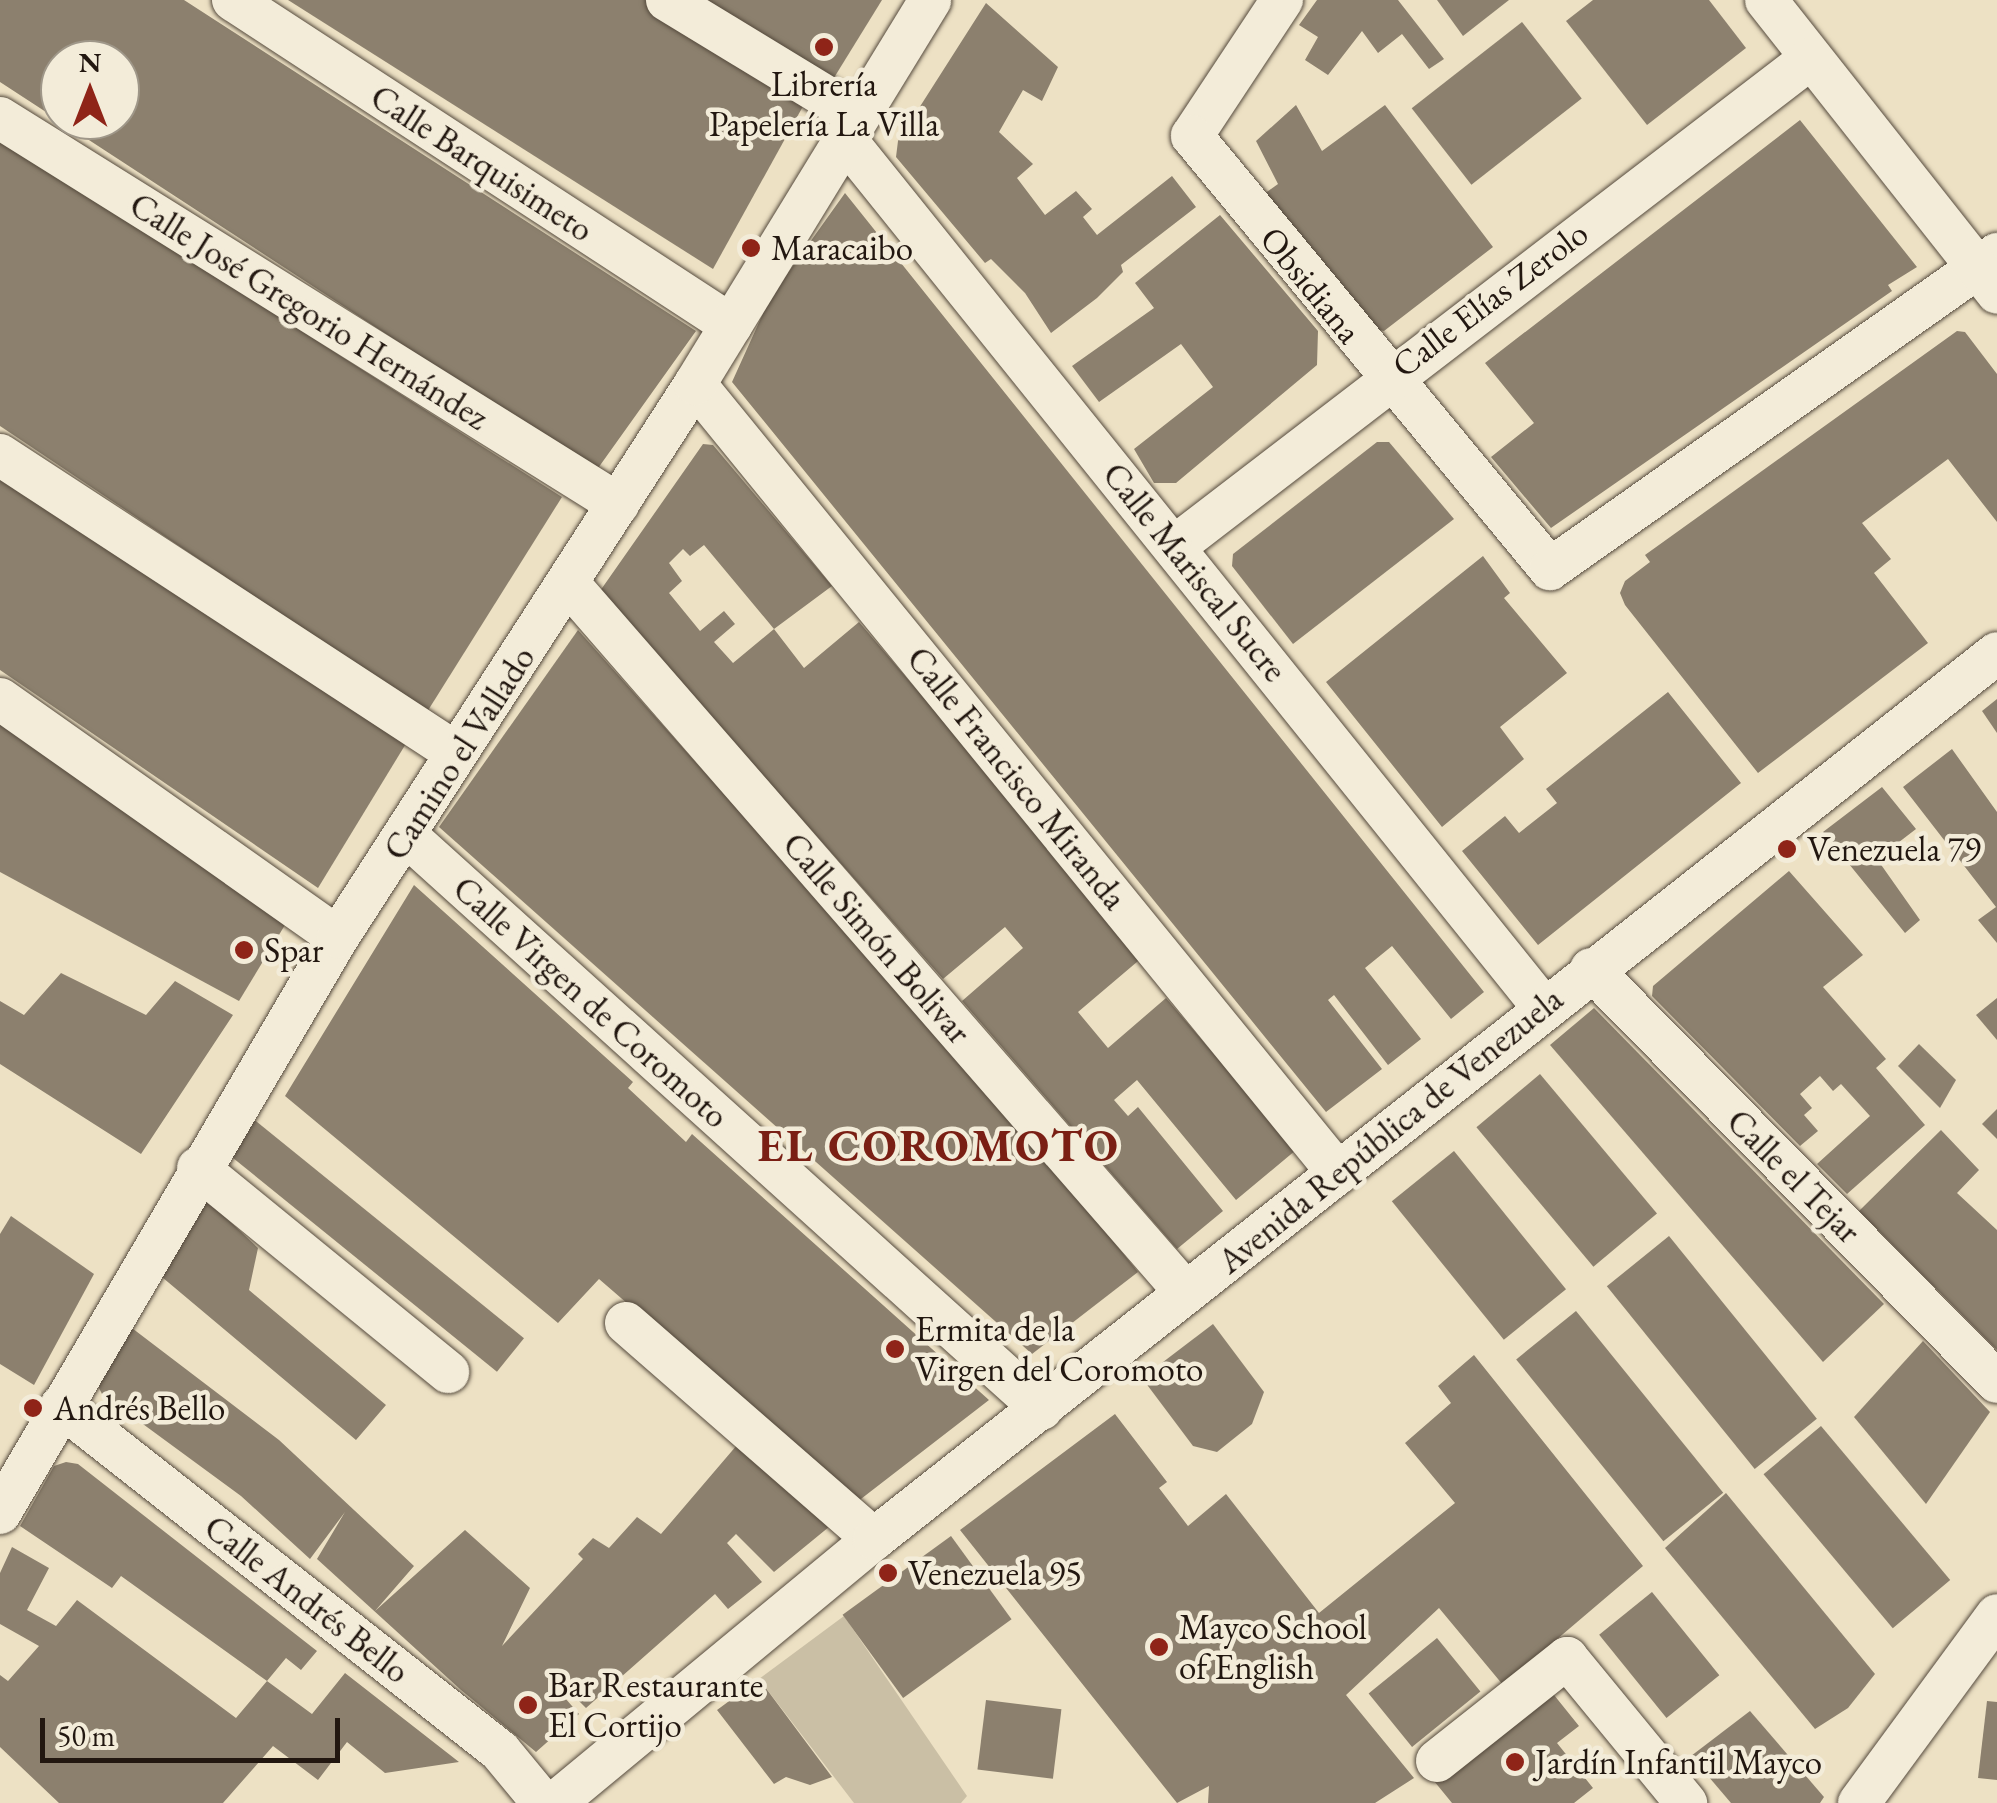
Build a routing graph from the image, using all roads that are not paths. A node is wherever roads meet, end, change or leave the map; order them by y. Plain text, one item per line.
1 (234, 0) edge
2 (667, 0) edge
3 (930, 0) edge
4 (1282, 0) edge
5 (1766, 0) edge
6 (1811, 58) junction
7 (0, 118) edge
8 (852, 127) junction
9 (1991, 272) edge
10 (731, 325) junction
11 (1386, 378) junction
12 (696, 384) junction
13 (0, 456) edge
14 (618, 504) junction
15 (1174, 547) junction
16 (568, 583) junction
17 (1997, 652) edge
18 (0, 699) edge
19 (456, 753) junction
20 (407, 836) junction
21 (338, 938) junction
22 (1591, 970) junction
23 (1543, 1008) junction
24 (198, 1168) junction
25 (1338, 1173) junction
26 (1186, 1293) junction
27 (626, 1323) dead end
28 (448, 1372) dead end
29 (1997, 1382) edge
30 (61, 1406) junction
31 (1042, 1409) junction
32 (0, 1513) edge
33 (874, 1539) junction
34 (1997, 1614) edge
35 (1437, 1761) dead end
36 (542, 1803) edge
37 (555, 1803) edge
38 (1686, 1803) edge
39 (1859, 1803) edge

1 - 10 street, Calle Barquisimeto
2 - 8 street, Calle Mariscal Sucre
3 - 8 street, Camino el Vallado
4 - 11 street, Obsidiana
5 - 6 street
6 - 9 street
6 - 11 street, Calle Elías Zerolo
7 - 14 street, Calle José Gregorio Hernández
8 - 10 street, Camino el Vallado
8 - 15 street, Calle Mariscal Sucre
9 - 11 street, Obsidiana
10 - 12 street, Camino el Vallado
11 - 15 street, Calle Elías Zerolo
12 - 14 street, Camino el Vallado
12 - 25 street, Calle Francisco Miranda
13 - 19 street
14 - 16 street, Camino el Vallado
15 - 23 street, Calle Mariscal Sucre
16 - 19 street, Camino el Vallado
16 - 26 street, Calle Simón Bolivar
17 - 22 street, Avenida República de Venezuela
18 - 21 street
19 - 20 street, Camino el Vallado
20 - 21 street, Camino el Vallado
20 - 31 street, Calle Virgen de Coromoto
21 - 24 street, Camino el Vallado
22 - 23 street, Avenida República de Venezuela
22 - 29 street, Calle el Tejar
23 - 25 street, Avenida República de Venezuela
24 - 28 street
24 - 30 street, Camino el Vallado
25 - 26 street, Avenida República de Venezuela
26 - 31 street, Avenida República de Venezuela
27 - 33 street
30 - 32 street, Camino el Vallado
30 - 36 street, Calle Andrés Bello
31 - 33 street, Avenida República de Venezuela
33 - 37 street, Avenida República de Venezuela
34 - 39 street
35 - 38 street

